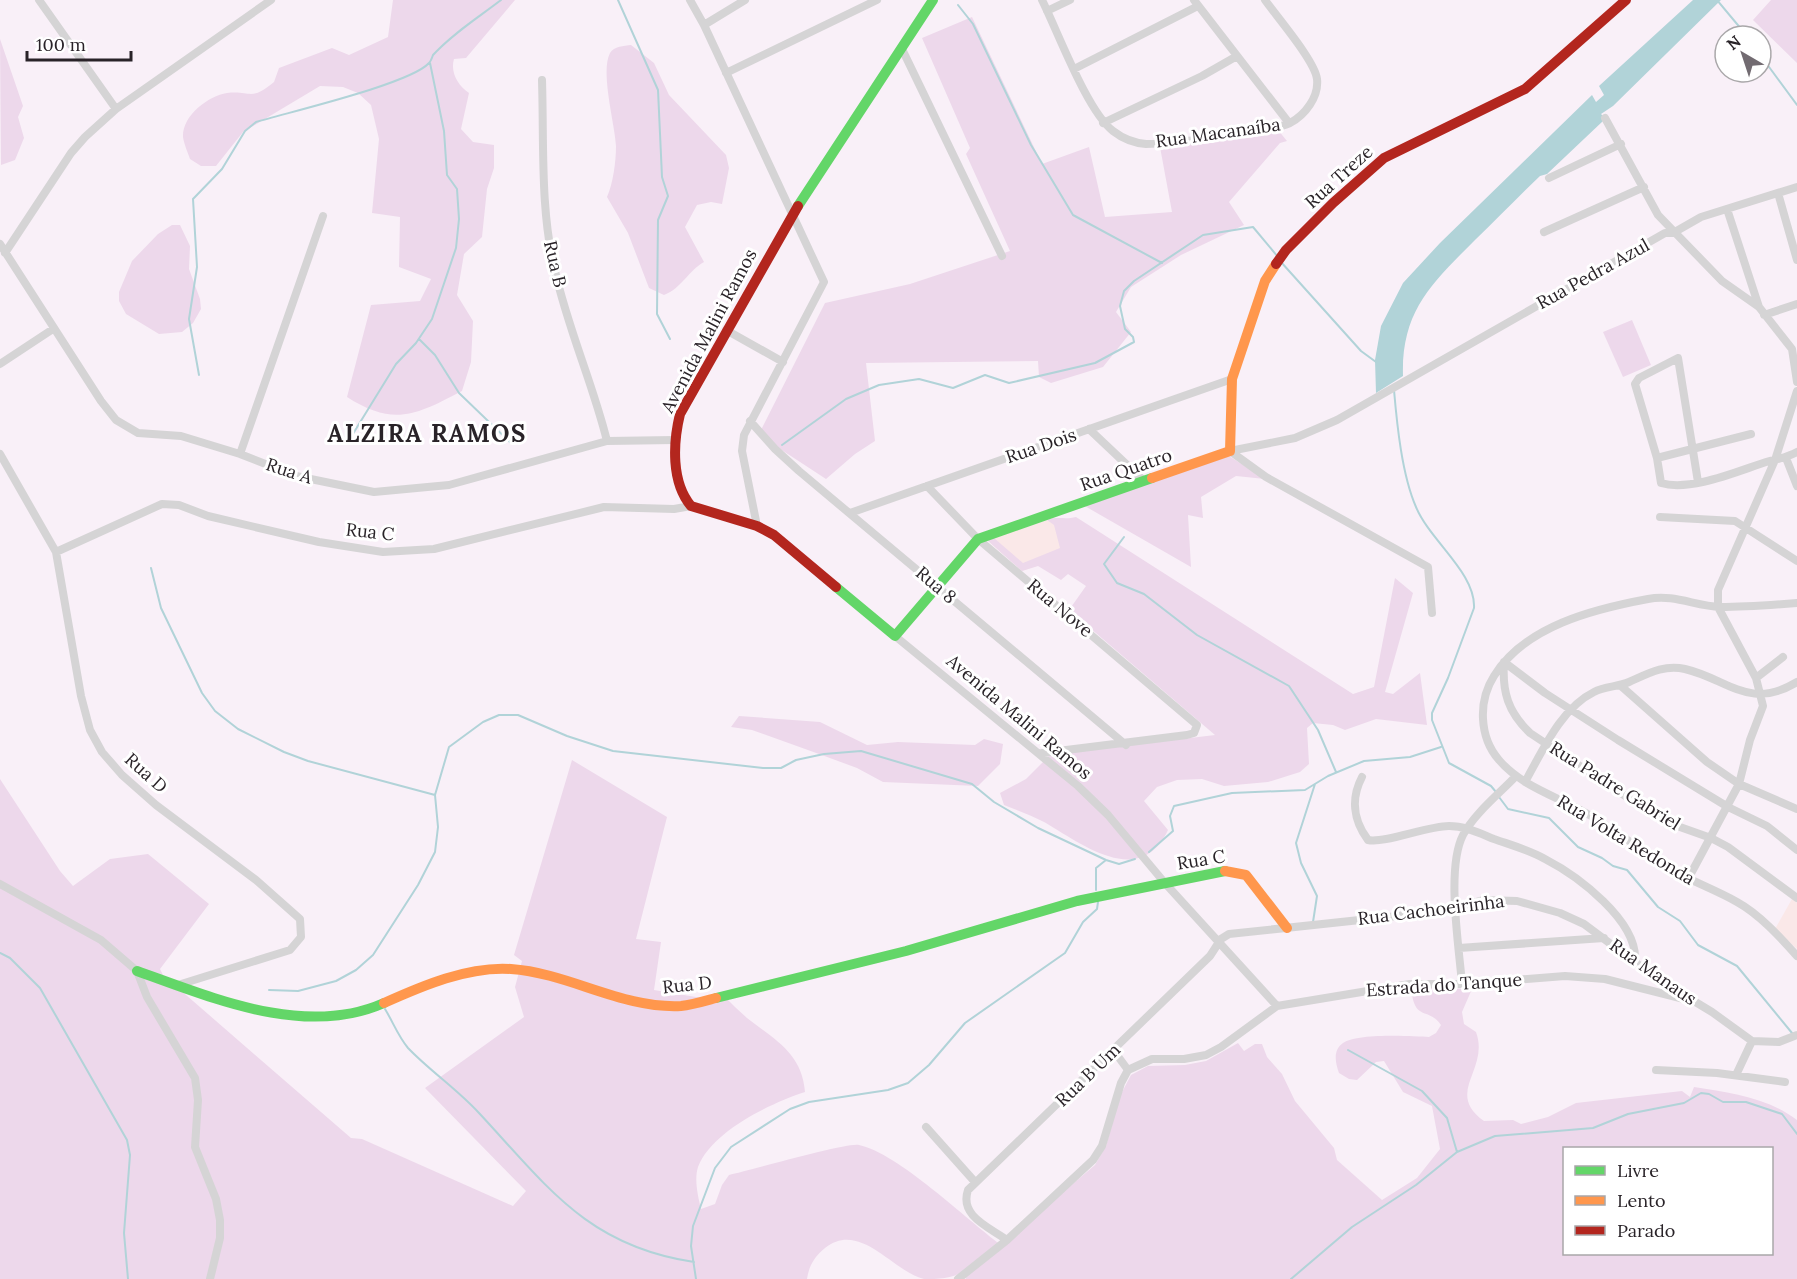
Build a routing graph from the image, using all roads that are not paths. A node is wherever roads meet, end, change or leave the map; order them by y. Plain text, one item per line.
1 (272, 0) edge
2 (690, 0) edge
3 (745, 0) edge
4 (877, 0) edge
5 (933, 0) edge
6 (1042, 0) edge
7 (1070, 0) edge
8 (1265, 0) edge
9 (1626, 0) edge
10 (42, 1) edge
11 (1196, 3) edge
12 (1047, 11) junction
13 (704, 25) junction
14 (902, 49) junction
15 (1236, 56) junction
16 (1074, 69) junction
17 (726, 73) junction
18 (542, 80) dead end
19 (116, 109) junction
20 (1605, 118) dead end
21 (1103, 123) junction
22 (1288, 123) junction
23 (1621, 144) junction
24 (1549, 178) dead end
25 (1644, 187) junction
26 (1797, 187) edge
27 (1778, 193) junction
28 (1727, 209) junction
29 (793, 213) junction
30 (323, 216) dead end
31 (1544, 232) dead end
32 (1673, 232) junction
33 (0, 244) edge
34 (5, 253) junction
35 (1002, 256) dead end
36 (1797, 260) edge
37 (1797, 304) edge
38 (1759, 307) junction
39 (1764, 315) junction
40 (53, 329) junction
41 (726, 330) junction
42 (783, 362) junction
43 (0, 364) edge
44 (1232, 380) junction
45 (1797, 382) edge
46 (1401, 385) joint
47 (1797, 391) edge
48 (750, 421) junction
49 (1089, 429) junction
50 (1751, 434) dead end
51 (674, 440) junction
52 (607, 441) junction
53 (1695, 448) junction
54 (1230, 451) junction
55 (1797, 452) edge
56 (0, 454) edge
57 (240, 454) junction
58 (1657, 458) junction
59 (1786, 458) junction
60 (1774, 460) junction
61 (1144, 481) junction
62 (1698, 482) junction
63 (1797, 485) edge
64 (927, 486) junction
65 (691, 506) junction
66 (850, 513) junction
67 (1660, 517) dead end
68 (757, 526) junction
69 (1747, 528) junction
70 (978, 539) junction
71 (56, 552) junction
72 (1797, 561) edge
73 (937, 587) junction
74 (1797, 603) edge
75 (1718, 607) junction
76 (1432, 613) dead end
77 (895, 636) junction
78 (1783, 657) dead end
79 (1504, 662) junction
80 (1756, 678) junction
81 (1797, 682) edge
82 (1621, 686) junction
83 (1762, 694) junction
84 (1572, 711) junction
85 (1547, 744) junction
86 (1126, 745) junction
87 (1041, 753) junction
88 (1516, 776) junction
89 (1362, 777) dead end
90 (1525, 782) junction
91 (1739, 784) junction
92 (1728, 807) junction
93 (1797, 809) edge
94 (1467, 829) junction
95 (1711, 838) junction
96 (1797, 850) edge
97 (1688, 879) junction
98 (1164, 882) junction
99 (0, 884) edge
100 (1797, 898) edge
101 (1455, 909) junction
102 (1287, 928) junction
103 (1604, 938) junction
104 (1218, 942) junction
105 (1459, 948) junction
106 (1797, 956) edge
107 (1635, 961) junction
108 (137, 971) junction
109 (1461, 984) junction
110 (178, 985) junction
111 (1695, 1002) junction
112 (1277, 1006) junction
113 (1797, 1035) edge
114 (1752, 1041) junction
115 (1113, 1051) junction
116 (1128, 1070) junction
117 (1656, 1070) dead end
118 (1736, 1075) junction
119 (1785, 1082) dead end
120 (926, 1127) dead end
121 (975, 1182) junction
122 (1007, 1240) junction
123 (210, 1279) edge
124 (958, 1279) edge

1 - 19 street
2 - 13 street
3 - 13 street
4 - 17 street
5 - 14 street, Avenida Malini Ramos
6 - 12 street, Rua Macanaíba
7 - 12 street
8 - 22 street, Rua Macanaíba
9 - 44 street, Rua Treze
10 - 19 street
11 - 15 street
11 - 16 street
12 - 16 street, Rua Macanaíba
13 - 17 street
14 - 29 street, Avenida Malini Ramos
14 - 35 street
15 - 21 street
15 - 22 street
16 - 21 street, Rua Macanaíba
17 - 29 street
18 - 52 street, Rua B
19 - 34 street
20 - 23 street
21 - 22 street, Rua Macanaíba
23 - 24 street
23 - 25 street
25 - 31 street
25 - 32 street
26 - 27 street, Rua Pedra Azul
27 - 28 street, Rua Pedra Azul
27 - 36 street
28 - 32 street, Rua Pedra Azul
28 - 38 street
29 - 41 street, Avenida Malini Ramos
29 - 42 street
30 - 57 street
32 - 38 street
32 - 46 street, Rua Pedra Azul
33 - 34 street, Rua A
34 - 40 street, Rua A
37 - 39 street
38 - 39 street
39 - 45 street
40 - 43 street
40 - 57 street, Rua A
41 - 42 street
41 - 51 street, Avenida Malini Ramos
42 - 48 street
44 - 49 street, Rua Dois
44 - 54 street, Rua Treze
46 - 54 street, Rua Quatro
47 - 60 street
48 - 66 street, Rua 8
48 - 68 street
49 - 61 street
49 - 64 street, Rua Dois
50 - 53 street
51 - 52 street, Rua A
51 - 65 street, Avenida Malini Ramos
52 - 57 street, Rua A
53 - 58 street
53 - 58 street
53 - 62 street
54 - 61 street, Rua Quatro
54 - 76 street
55 - 59 street
56 - 71 street, Rua D
58 - 62 street
59 - 60 street
59 - 63 street
60 - 62 street
60 - 69 street
61 - 70 street, Rua Quatro
64 - 66 street, Rua Dois
64 - 70 street, Rua Nove
65 - 68 street, Avenida Malini Ramos
65 - 71 street, Rua C
66 - 73 street, Rua 8
67 - 69 street
68 - 77 street, Avenida Malini Ramos
69 - 72 street
69 - 75 street
70 - 73 street
70 - 86 street, Rua Nove
71 - 110 street, Rua D
73 - 77 street
73 - 86 street, Rua 8
74 - 75 street, Rua Volta Redonda
75 - 79 street, Rua Volta Redonda
75 - 80 street
77 - 87 street, Avenida Malini Ramos
78 - 80 street
79 - 84 street
79 - 85 street, Rua Padre Gabriel
79 - 88 street, Rua Volta Redonda
80 - 83 street
81 - 83 street
82 - 83 street
82 - 84 street
82 - 91 street
83 - 91 street
84 - 85 street
84 - 92 street
85 - 90 street
85 - 95 street, Rua Padre Gabriel
86 - 87 street
87 - 98 street, Avenida Malini Ramos
88 - 90 street, Rua Volta Redonda
88 - 94 street
89 - 94 street
90 - 97 street, Rua Volta Redonda
91 - 92 street
91 - 93 street
92 - 95 street
92 - 96 street
94 - 101 street
94 - 107 street
95 - 97 street
95 - 100 street, Rua Padre Gabriel
97 - 106 street, Rua Volta Redonda
98 - 102 street, Rua C
98 - 104 street, Avenida Malini Ramos
98 - 110 street, Rua D
99 - 108 street
101 - 102 street, Rua Cachoeirinha
101 - 103 street, Rua Cachoeirinha
101 - 105 street
102 - 104 street, Rua Cachoeirinha
103 - 105 street, Rua Manaus
103 - 107 street, Rua Manaus
104 - 112 street, Avenida Malini Ramos
104 - 115 street, Rua B Um
105 - 109 street
107 - 111 street, Rua Manaus
108 - 110 street, Rua D
108 - 123 street
109 - 111 street, Estrada do Tanque
109 - 112 street, Estrada do Tanque
111 - 114 street, Rua Manaus
112 - 116 street, Estrada do Tanque
113 - 114 street
114 - 118 street
115 - 116 street
115 - 121 street, Rua B Um
116 - 122 street
117 - 118 street
118 - 119 street
120 - 121 street
121 - 122 street
122 - 124 street

